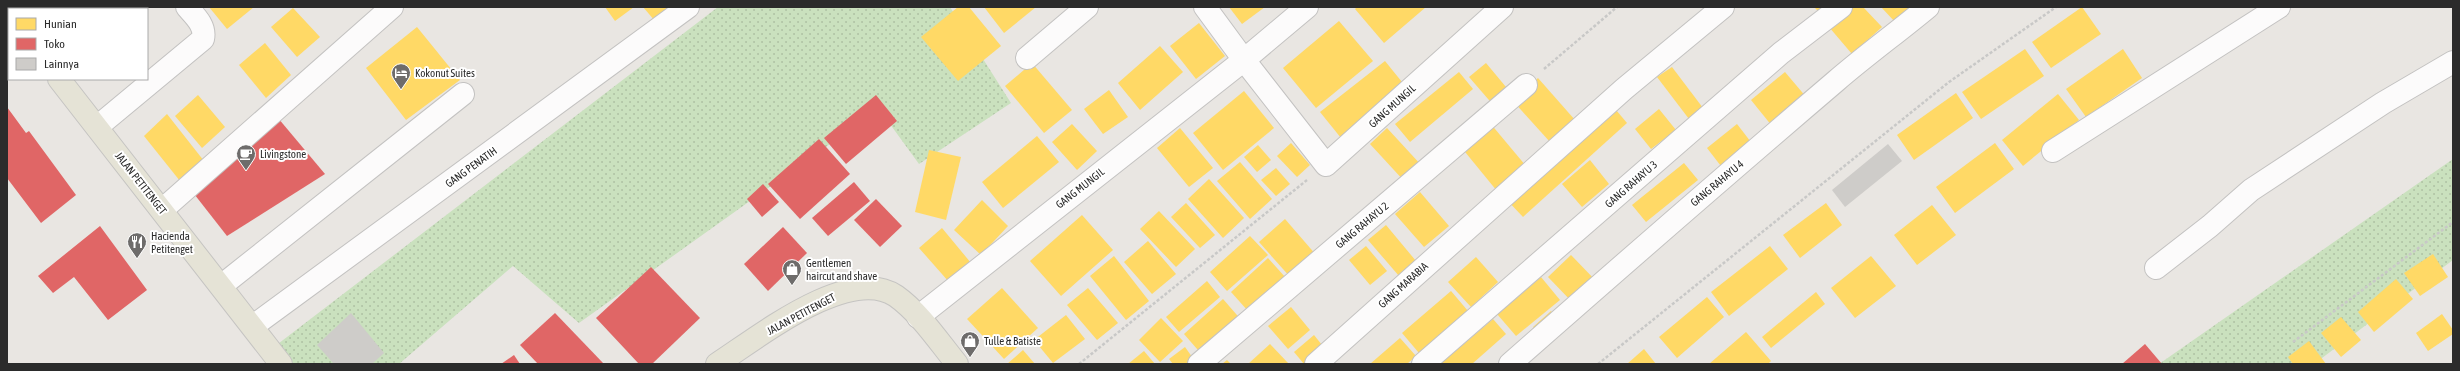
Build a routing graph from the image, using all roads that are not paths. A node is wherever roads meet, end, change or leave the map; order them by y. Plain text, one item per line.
1 (187, 7) edge
2 (392, 7) edge
3 (688, 7) edge
4 (1087, 7) edge
5 (1205, 7) edge
6 (1307, 7) edge
7 (1502, 7) edge
8 (1723, 7) edge
9 (1841, 7) edge
10 (1928, 7) edge
11 (2279, 7) edge
12 (1027, 58) dead end
13 (1244, 60) junction
14 (2453, 62) edge
15 (60, 80) edge
16 (1526, 86) road end
17 (463, 94) dead end
18 (97, 127) junction
19 (2053, 151) dead end
20 (162, 210) junction
21 (2156, 268) dead end
22 (221, 286) junction
23 (918, 317) junction
24 (254, 326) junction
25 (281, 364) edge
26 (717, 364) edge
27 (957, 364) edge
28 (1199, 364) edge
29 (1316, 364) edge
30 (1423, 364) edge
31 (1510, 364) edge

1 - 18 street
2 - 20 street
3 - 24 street, GANG PENATIH
4 - 12 street
5 - 13 street
6 - 13 street, GANG MUNGIL
7 - 13 street, GANG MUNGIL
8 - 29 street, GANG MARABIA
9 - 30 street, GANG RAHAYU 3
10 - 31 street, GANG RAHAYU 4
11 - 19 street
13 - 23 street, GANG MUNGIL
14 - 21 street
15 - 18 main road, JALAN PETITENGET
16 - 28 street, GANG RAHAYU 2
17 - 22 street
18 - 20 main road, JALAN PETITENGET
20 - 22 main road, JALAN PETITENGET
22 - 24 main road, JALAN PETITENGET
23 - 26 main road, JALAN PETITENGET
23 - 27 main road, JALAN PETITENGET
24 - 25 main road, JALAN PETITENGET

